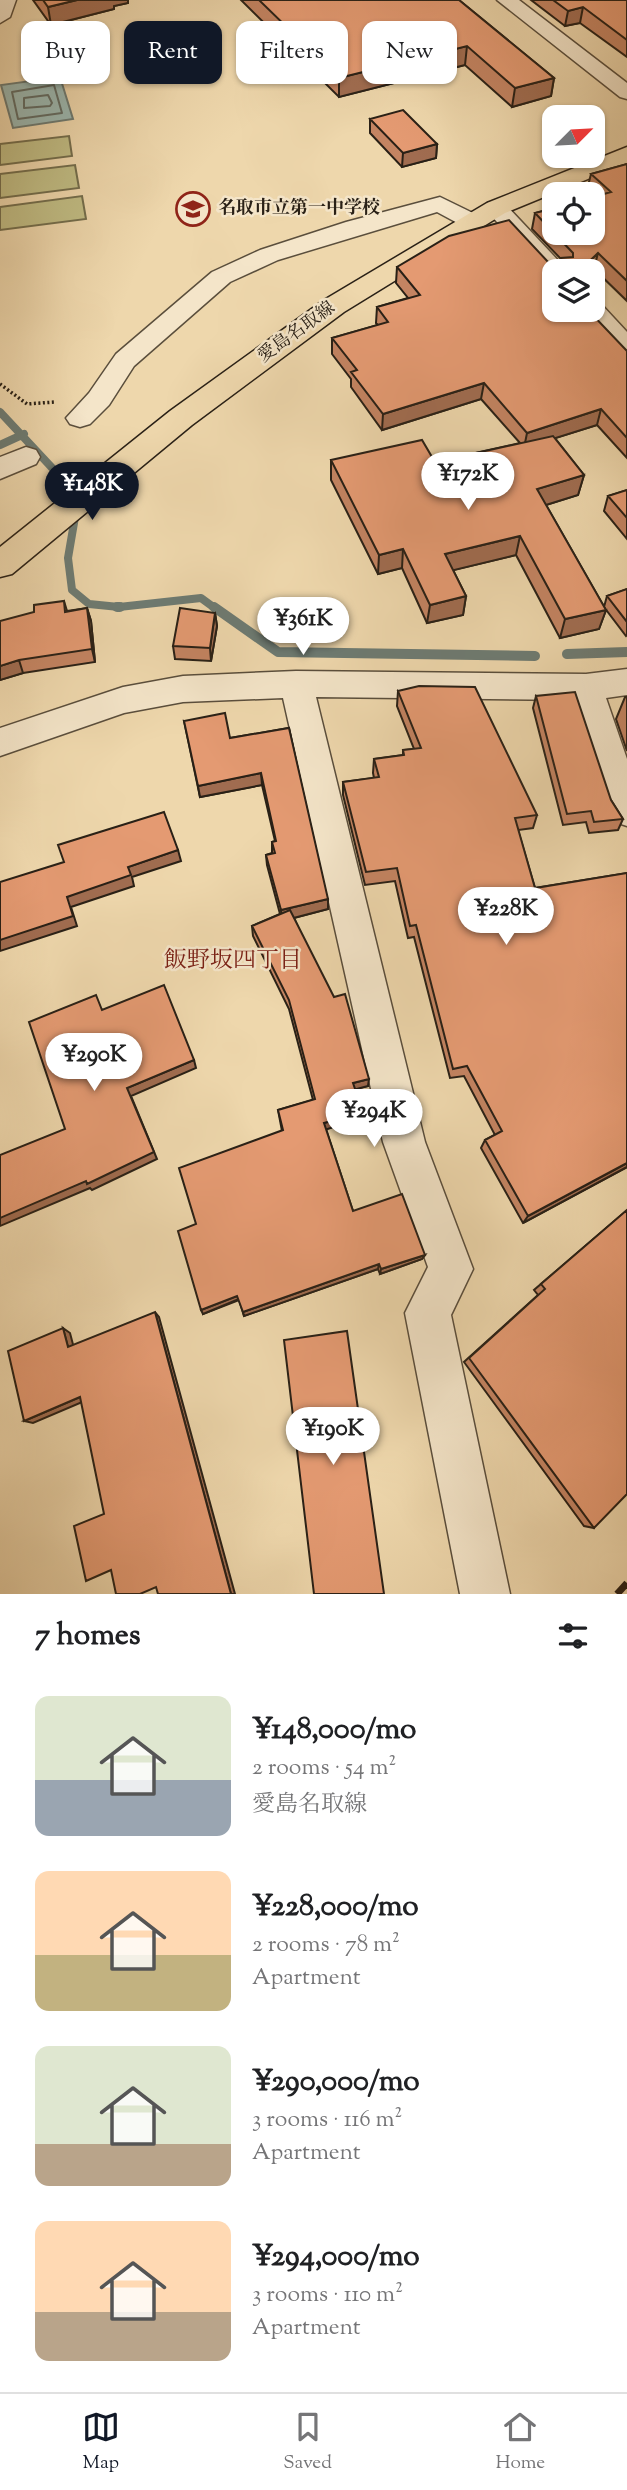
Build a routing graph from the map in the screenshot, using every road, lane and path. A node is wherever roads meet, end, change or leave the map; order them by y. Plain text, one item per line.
1 (6, 0) edge
2 (511, 1) edge
3 (0, 17) edge
4 (627, 72) edge
5 (606, 78) junction
6 (627, 93) edge
7 (627, 154) edge
8 (496, 208) junction
9 (471, 221) junction
10 (545, 259) edge
11 (603, 322) edge
12 (627, 347) edge
13 (0, 384) edge
14 (89, 408) joint
15 (26, 457) dead end
16 (0, 469) edge
17 (0, 565) edge
18 (627, 682) edge
19 (296, 684) junction
20 (586, 687) junction
21 (0, 742) edge
22 (627, 811) edge
23 (485, 1594) edge

1 - 3 street
2 - 5 street
4 - 5 street
5 - 6 street
7 - 8 main road, 愛島名取線
8 - 9 main road, 愛島名取線
8 - 10 street
9 - 14 street
9 - 17 main road, 愛島名取線
11 - 12 street
13 - 14 path
15 - 16 street
18 - 20 street
19 - 20 street
19 - 21 street
19 - 23 street
20 - 22 street

